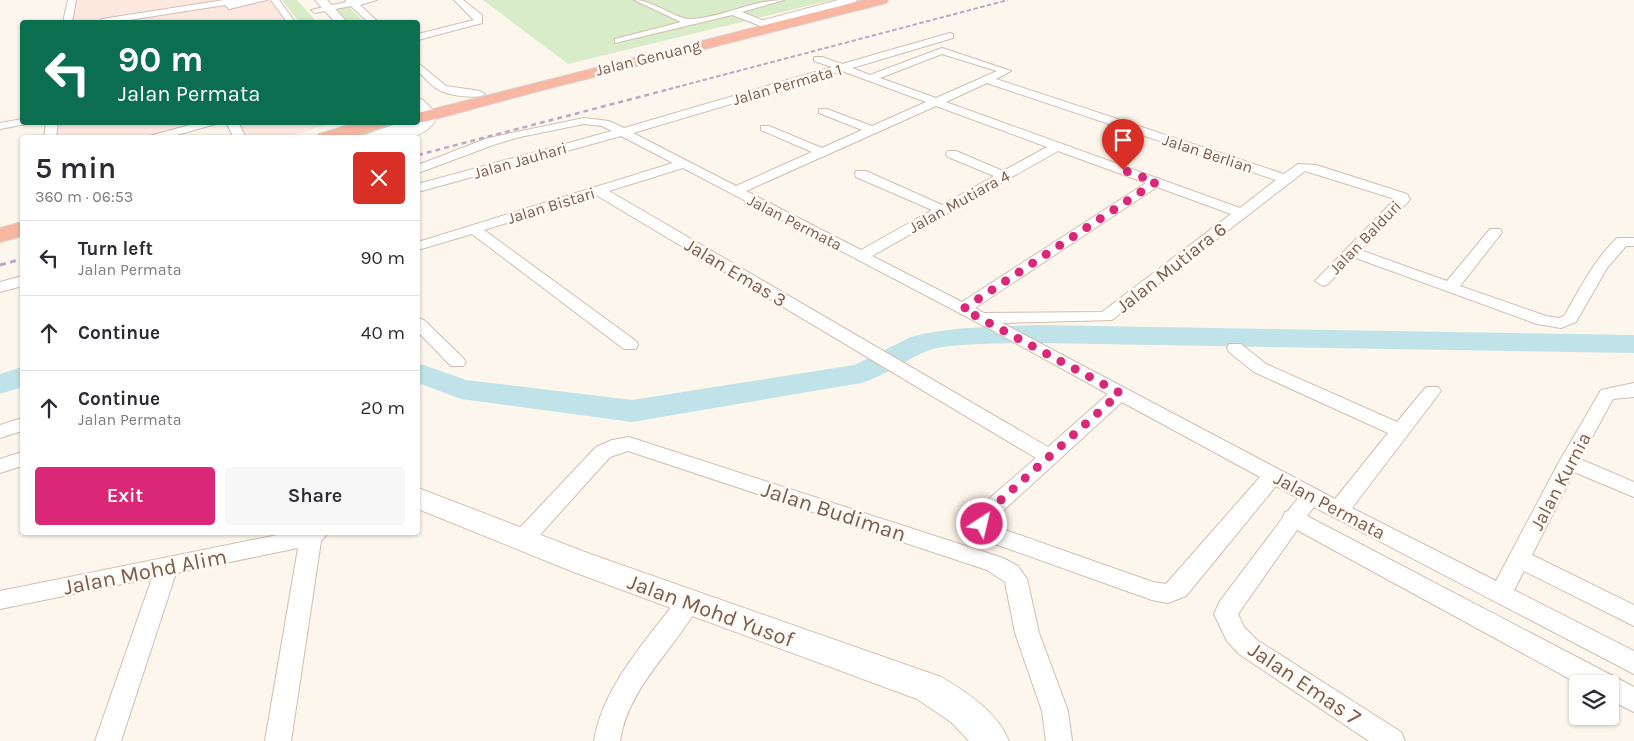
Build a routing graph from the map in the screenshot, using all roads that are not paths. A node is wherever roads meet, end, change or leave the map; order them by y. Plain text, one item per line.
1 (73, 0) edge
2 (241, 0) edge
3 (263, 0) edge
4 (275, 0) edge
5 (373, 0) edge
6 (458, 0) edge
7 (638, 0) edge
8 (780, 0) edge
9 (851, 0) edge
10 (868, 0) edge
11 (880, 0) edge
12 (351, 2) edge
13 (318, 4) edge
14 (733, 12) junction
15 (68, 20) edge
16 (115, 20) edge
17 (141, 20) edge
18 (290, 20) edge
19 (325, 20) edge
20 (338, 20) edge
21 (371, 20) edge
22 (690, 23) junction
23 (764, 24) junction
24 (950, 36) dead end
25 (420, 37) edge
26 (618, 41) dead end
27 (818, 59) dead end
28 (420, 68) edge
29 (842, 68) junction
30 (871, 78) junction
31 (988, 80) junction
32 (480, 94) junction
33 (936, 102) junction
34 (823, 111) dead end
35 (422, 113) edge
36 (20, 122) edge
37 (205, 125) edge
38 (370, 125) edge
39 (392, 125) edge
40 (404, 125) edge
41 (419, 125) edge
42 (0, 126) edge
43 (765, 128) dead end
44 (872, 130) junction
45 (623, 132) junction
46 (161, 135) edge
47 (336, 135) edge
48 (358, 135) edge
49 (381, 135) edge
50 (400, 135) edge
51 (1057, 146) junction
52 (821, 152) junction
53 (952, 154) dead end
54 (684, 164) junction
55 (420, 168) edge
56 (861, 174) dead end
57 (1005, 176) junction
58 (1285, 179) junction
59 (1156, 182) junction
60 (420, 187) edge
61 (597, 190) junction
62 (735, 191) junction
63 (943, 210) junction
64 (1240, 213) junction
65 (20, 221) edge
66 (0, 226) edge
67 (474, 229) junction
68 (20, 230) edge
69 (1495, 232) dead end
70 (20, 233) edge
71 (0, 237) edge
72 (1633, 239) edge
73 (420, 245) edge
74 (1350, 251) junction
75 (861, 256) junction
76 (1323, 281) dead end
77 (20, 282) edge
78 (0, 287) edge
79 (1450, 288) junction
80 (963, 309) junction
81 (980, 318) junction
82 (420, 325) edge
83 (630, 345) dead end
84 (1235, 348) dead end
85 (457, 362) dead end
86 (1432, 391) dead end
87 (1633, 391) edge
88 (1120, 393) junction
89 (20, 425) edge
90 (1400, 431) junction
91 (0, 432) edge
92 (1048, 456) junction
93 (20, 460) edge
94 (1569, 462) junction
95 (0, 466) edge
96 (1273, 476) junction
97 (1634, 490) edge
98 (1311, 496) junction
99 (420, 499) edge
100 (1338, 510) junction
101 (1292, 518) junction
102 (315, 535) edge
103 (522, 540) junction
104 (1519, 559) junction
105 (167, 567) junction
106 (1501, 594) junction
107 (0, 600) edge
108 (689, 601) junction
109 (1634, 616) edge
110 (1634, 663) edge
111 (1586, 675) edge
112 (1619, 692) edge
113 (1634, 700) edge
114 (1388, 740) edge
115 (108, 741) edge
116 (278, 741) edge
117 (607, 741) edge
118 (991, 741) edge
119 (1059, 741) edge

1 - 15 street
2 - 16 street
3 - 17 street
4 - 18 street
5 - 12 street
6 - 25 street
7 - 22 street
8 - 14 street
9 - 23 street
10 - 23 highway, Jalan Genuang
11 - 35 highway, Jalan Genuang
12 - 13 street
12 - 21 street
13 - 19 street
13 - 20 street
14 - 22 street
14 - 23 street
22 - 26 street
23 - 32 highway, Jalan Genuang
24 - 29 street, Jalan Permata 1
27 - 29 street
28 - 32 street
29 - 30 street
29 - 45 street, Jalan Permata 1
30 - 31 street
30 - 33 street
31 - 33 street
31 - 58 street, Jalan Berlian
32 - 35 highway, Jalan Genuang
33 - 44 street
33 - 51 street
34 - 44 street
36 - 42 street
37 - 46 street
38 - 47 highway
39 - 48 highway
40 - 49 street
41 - 50 street
43 - 52 street
44 - 52 street
45 - 54 street, Jalan Permata
45 - 55 street, Jalan Permata
45 - 60 street, Jalan Jauhari
51 - 57 street, Jalan Mutiara 4
51 - 59 street
52 - 62 street
53 - 57 street
54 - 61 street, Jalan Bistari
54 - 62 street, Jalan Permata
56 - 63 street
57 - 63 street, Jalan Mutiara 4
58 - 64 street, Jalan Mutiara 6
58 - 74 street, Jalan Balduri
59 - 64 street
59 - 80 street
61 - 67 street, Jalan Bistari
61 - 92 street, Jalan Emas 3
62 - 75 street, Jalan Permata
63 - 75 street, Jalan Mutiara 4
64 - 81 street, Jalan Mutiara 6
65 - 66 highway
67 - 73 street, Jalan Bistari
67 - 83 street
68 - 71 highway
69 - 79 street
70 - 71 highway
72 - 79 street
74 - 76 street, Jalan Balduri
74 - 79 street
75 - 80 street, Jalan Permata
77 - 78 street
80 - 81 street, Jalan Permata
81 - 88 street, Jalan Permata
82 - 85 street
84 - 90 street
86 - 90 street
87 - 94 street, Jalan Kurnia
88 - 92 street
88 - 96 street, Jalan Permata
89 - 91 street
90 - 100 street
92 - 96 street
93 - 95 street
94 - 97 street
94 - 104 street, Jalan Kurnia
96 - 98 street, Jalan Permata
98 - 100 street, Jalan Permata
98 - 101 street, Jalan Emas 7
99 - 103 street, Jalan Mohd Yusof
100 - 106 street, Jalan Permata
101 - 111 street
101 - 114 street, Jalan Emas 7
102 - 105 street, Jalan Mohd Alim
102 - 116 street
103 - 108 street, Jalan Mohd Yusof
103 - 119 street, Jalan Budiman
104 - 106 street, Jalan Kurnia
104 - 109 street
105 - 107 street, Jalan Mohd Alim
105 - 115 street
106 - 110 street, Jalan Permata
108 - 117 street
108 - 118 street, Jalan Mohd Yusof
112 - 113 street

